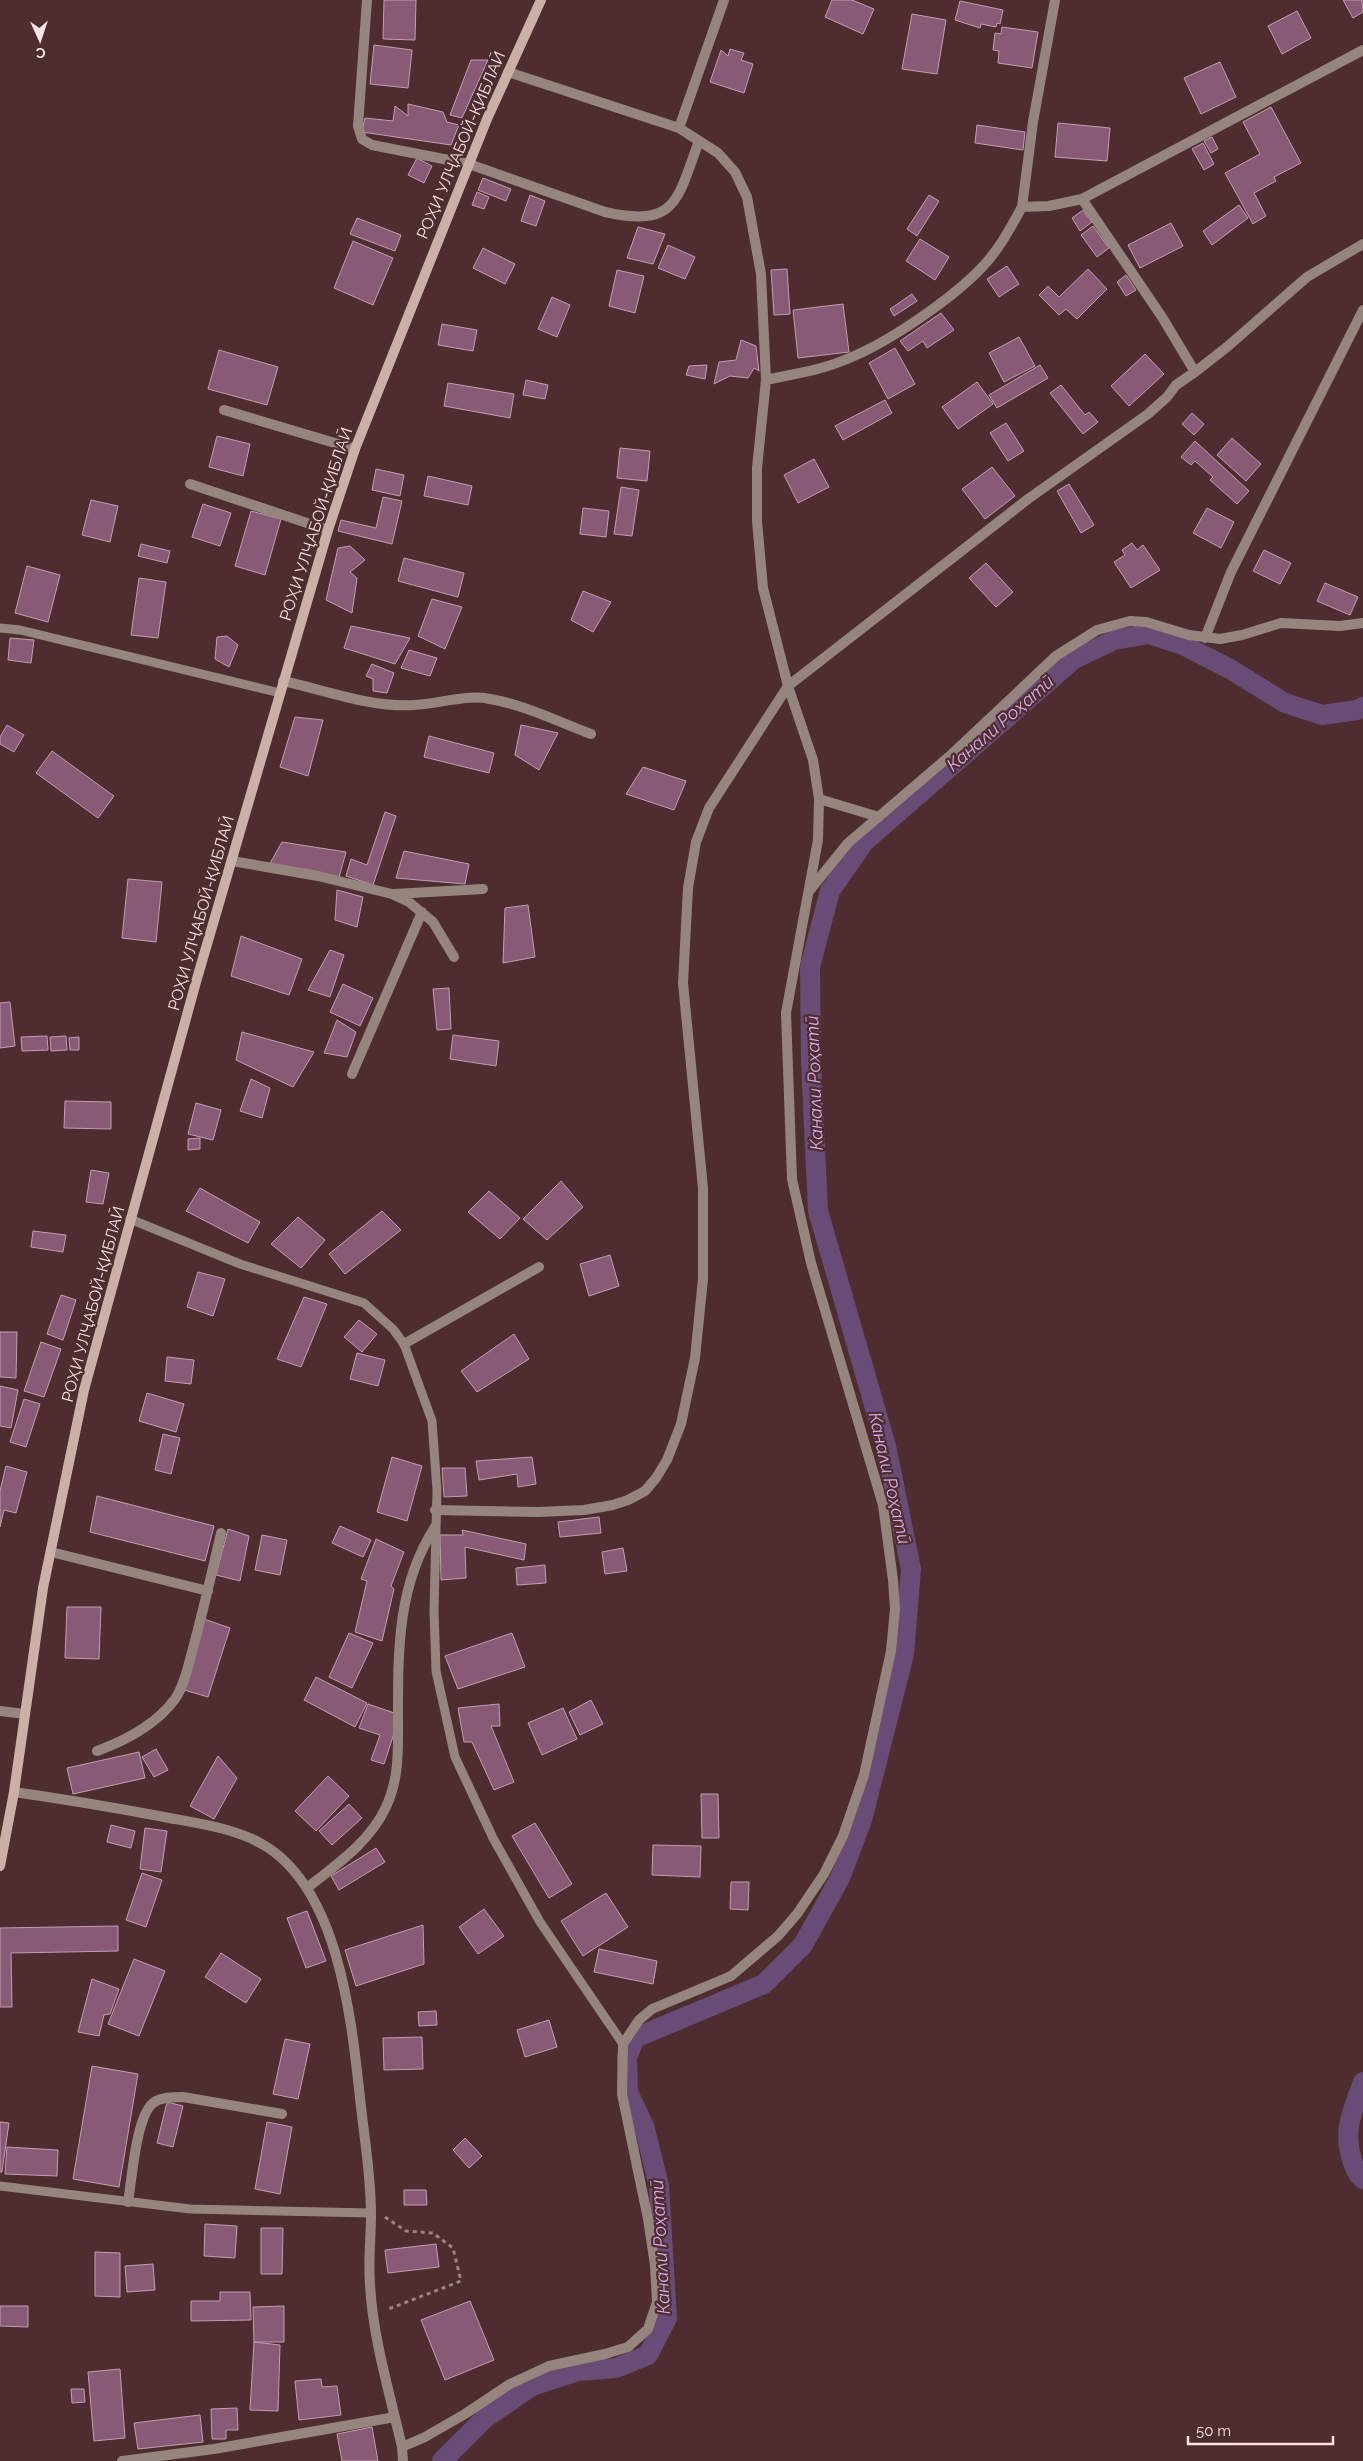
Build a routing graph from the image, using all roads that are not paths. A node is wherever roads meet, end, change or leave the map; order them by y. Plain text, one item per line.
1 (366, 0) edge
2 (541, 0) edge
3 (724, 0) edge
4 (1055, 0) edge
5 (1363, 50) edge
6 (508, 72) junction
7 (679, 128) junction
8 (699, 141) junction
9 (469, 164) junction
10 (1082, 199) junction
11 (1022, 207) junction
12 (1363, 244) edge
13 (1363, 310) edge
14 (1195, 372) junction
15 (766, 380) junction
16 (224, 410) dead end
17 (355, 448) junction
18 (190, 484) dead end
19 (328, 530) junction
20 (1363, 623) edge
21 (0, 628) edge
22 (1205, 638) junction
23 (283, 681) junction
24 (788, 686) junction
25 (280, 693) junction
26 (591, 734) dead end
27 (819, 799) junction
28 (879, 817) junction
29 (232, 861) junction
30 (483, 888) dead end
31 (808, 893) junction
32 (392, 894) junction
33 (422, 912) junction
34 (454, 957) dead end
35 (352, 1074) dead end
36 (130, 1220) junction
37 (540, 1267) dead end
38 (404, 1344) junction
39 (436, 1510) junction
40 (435, 1527) junction
41 (221, 1533) dead end
42 (51, 1552) junction
43 (208, 1591) junction
44 (0, 1711) edge
45 (25, 1714) junction
46 (97, 1751) dead end
47 (14, 1792) junction
48 (0, 1866) edge
49 (307, 1888) junction
50 (622, 2044) junction
51 (282, 2114) dead end
52 (0, 2186) edge
53 (128, 2202) junction
54 (371, 2213) junction
55 (395, 2417) junction
56 (402, 2447) junction
57 (122, 2461) edge
58 (403, 2461) edge

1 - 9 street
2 - 6 street, РОҲИ УЛҶАБОЙ-ҚИБЛАӢ
3 - 7 street
4 - 11 street
5 - 10 street
6 - 7 street
6 - 9 street, РОҲИ УЛҶАБОЙ-ҚИБЛАӢ
7 - 8 street
8 - 9 street
8 - 15 street
9 - 17 street, РОҲИ УЛҶАБОЙ-ҚИБЛАӢ
10 - 11 street
10 - 14 street
11 - 15 street
12 - 14 street
13 - 22 street
14 - 24 street
15 - 24 street
16 - 17 street
17 - 19 street, РОҲИ УЛҶАБОЙ-ҚИБЛАӢ
18 - 19 street
19 - 23 street, РОҲИ УЛҶАБОЙ-ҚИБЛАӢ
20 - 22 street
21 - 25 lane
22 - 28 street
23 - 25 street, РОҲИ УЛҶАБОЙ-ҚИБЛАӢ
23 - 26 street
24 - 27 street
24 - 39 street
25 - 29 street, РОҲИ УЛҶАБОЙ-ҚИБЛАӢ
27 - 28 street
27 - 31 street
28 - 31 street
29 - 32 street
29 - 36 street, РОҲИ УЛҶАБОЙ-ҚИБЛАӢ
30 - 32 street
31 - 50 street
32 - 33 street
33 - 34 street
33 - 35 street
36 - 38 lane
36 - 42 street, РОҲИ УЛҶАБОЙ-ҚИБЛАӢ
37 - 38 street
38 - 39 lane
39 - 40 lane
40 - 49 street
40 - 50 lane
41 - 43 street
42 - 43 street
42 - 45 street, РОҲИ УЛҶАБОЙ-ҚИБЛАӢ
43 - 46 street
44 - 45 street
45 - 47 street, РОҲИ УЛҶАБОЙ-ҚИБЛАӢ
47 - 48 street, РОҲИ УЛҶАБОЙ-ҚИБЛАӢ
47 - 49 street
49 - 54 street
50 - 56 street
51 - 53 street
52 - 53 lane
53 - 54 lane
54 - 55 street
55 - 56 street
55 - 57 street
56 - 58 street

